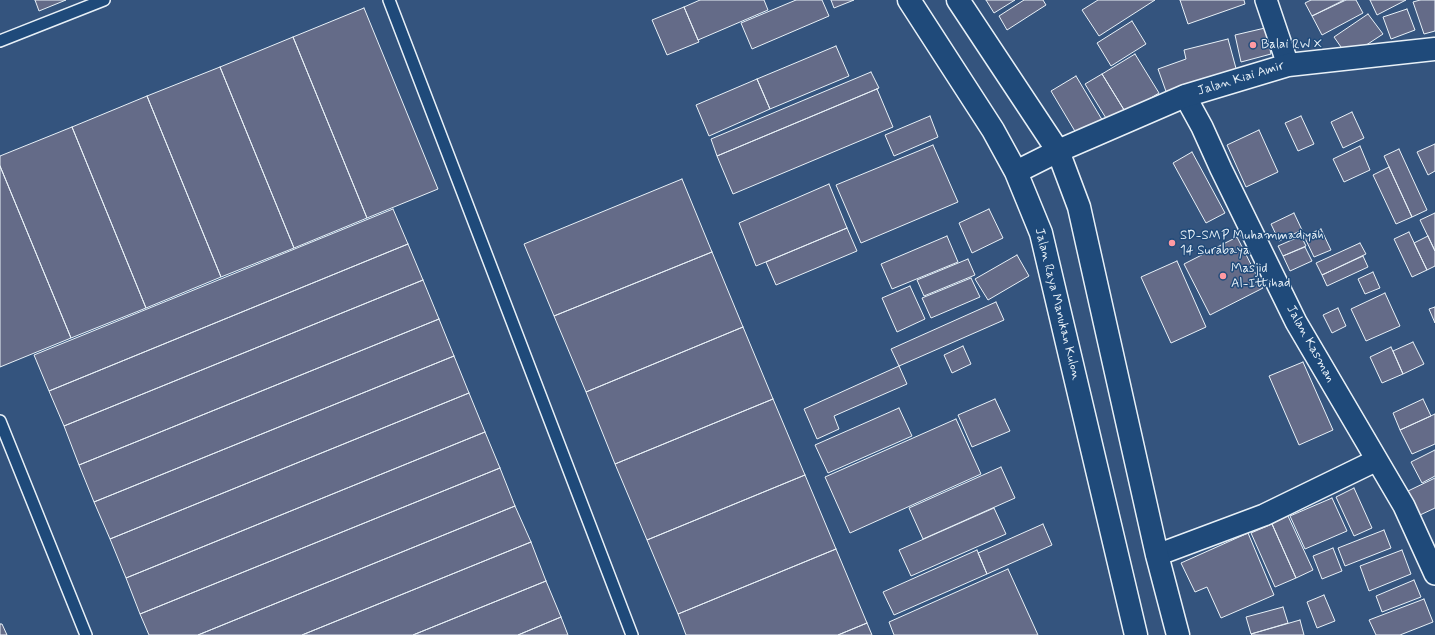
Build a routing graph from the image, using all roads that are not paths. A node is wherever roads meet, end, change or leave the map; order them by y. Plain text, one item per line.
1 (104, 0) edge
2 (389, 0) edge
3 (909, 0) edge
4 (958, 0) edge
5 (1266, 0) edge
6 (0, 41) edge
7 (1435, 49) edge
8 (1288, 65) junction
9 (1184, 96) junction
10 (1058, 151) junction
11 (1016, 172) junction
12 (0, 421) edge
13 (1376, 460) junction
14 (1157, 555) junction
15 (1435, 574) edge
16 (86, 635) edge
17 (632, 635) edge
18 (1136, 635) edge
19 (1178, 635) edge

1 - 6 lane
2 - 17 lane
3 - 11 main road, Jalan Raya Manukan Kulon
4 - 10 main road
5 - 8 street
7 - 8 main road, Jalan Kiai Amir
8 - 9 main road, Jalan Kiai Amir
9 - 10 main road, Jalan Kiai Amir
9 - 13 street, Jalan Kasman
10 - 11 main road, Jalan Kiai Amir
10 - 14 main road
11 - 18 main road, Jalan Raya Manukan Kulon
12 - 16 lane
13 - 14 street
13 - 15 street, Jalan Kasman
14 - 19 main road

